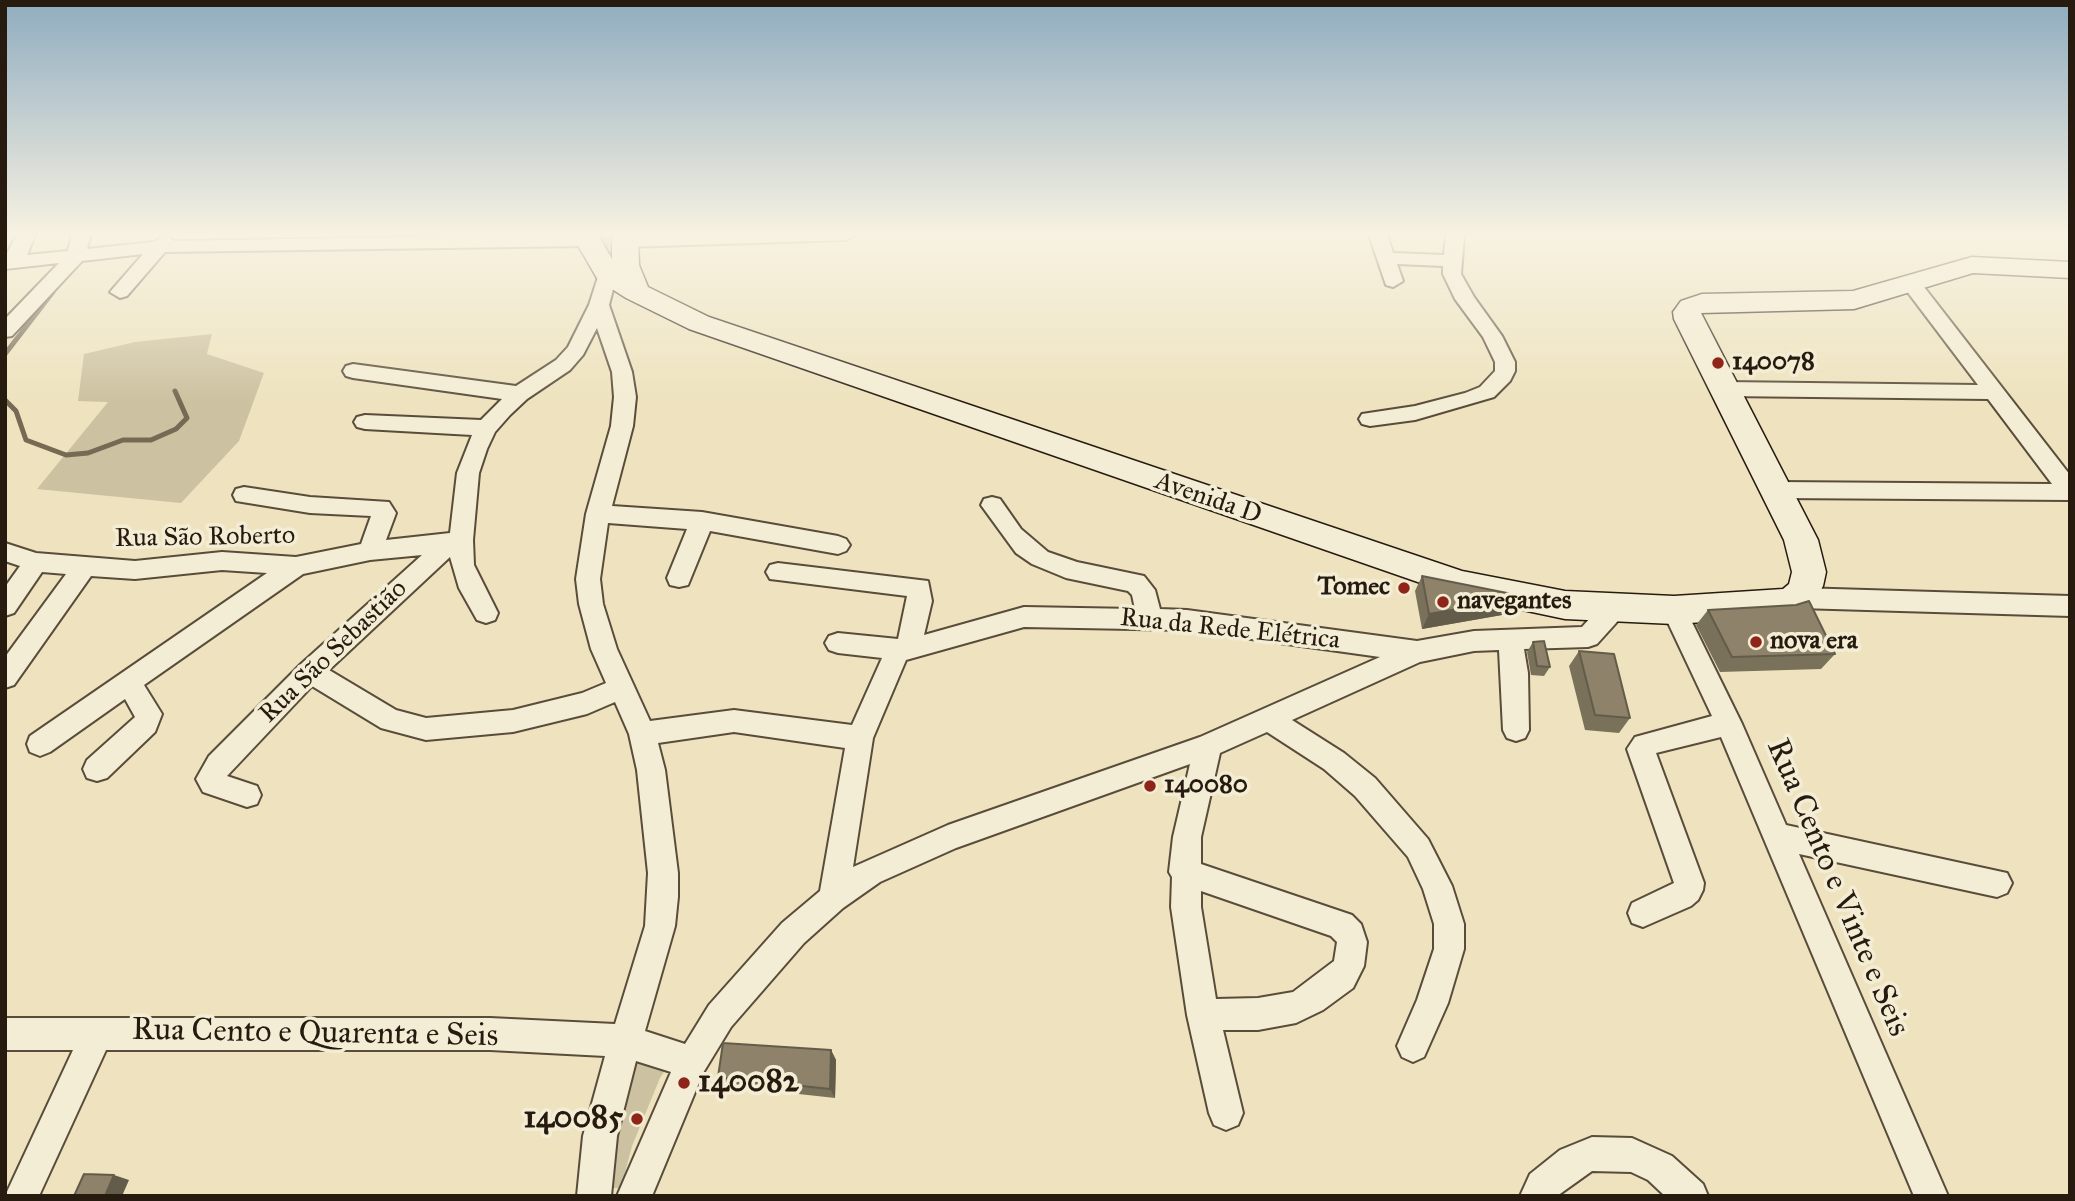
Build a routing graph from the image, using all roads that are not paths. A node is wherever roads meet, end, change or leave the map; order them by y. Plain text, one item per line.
1 (43, 291) edge
2 (603, 291) edge
3 (1461, 291) edge
4 (1882, 291) edge
5 (1917, 291) edge
6 (636, 292) edge
7 (599, 304) junction
8 (5, 331) edge
9 (353, 371) dead end
10 (1725, 389) junction
11 (1992, 392) junction
12 (520, 394) junction
13 (1370, 419) dead end
14 (365, 422) dead end
15 (486, 428) junction
16 (1777, 490) junction
17 (2070, 492) edge
18 (244, 495) dead end
19 (992, 505) dead end
20 (598, 514) junction
21 (702, 522) junction
22 (455, 541) junction
23 (838, 545) dead end
24 (370, 551) junction
25 (5, 552) edge
26 (36, 562) junction
27 (296, 566) junction
28 (83, 567) junction
29 (778, 572) dead end
30 (679, 578) dead end
31 (1799, 598) junction
32 (5, 606) edge
33 (1616, 606) junction
34 (2070, 606) edge
35 (1674, 610) junction
36 (486, 613) dead end
37 (1150, 618) junction
38 (1510, 639) junction
39 (838, 643) dead end
40 (903, 650) junction
41 (1416, 652) junction
42 (310, 672) junction
43 (5, 677) edge
44 (127, 681) junction
45 (623, 687) junction
46 (1269, 719) junction
47 (1730, 724) junction
48 (1516, 730) dead end
49 (642, 734) junction
50 (860, 738) junction
51 (40, 744) dead end
52 (1208, 746) junction
53 (97, 769) dead end
54 (247, 795) dead end
55 (1777, 836) junction
56 (1184, 872) junction
57 (1997, 883) dead end
58 (833, 898) junction
59 (1643, 913) dead end
60 (1203, 1015) junction
61 (98, 1032) junction
62 (5, 1034) edge
63 (625, 1041) junction
64 (1413, 1046) dead end
65 (692, 1062) junction
66 (1226, 1112) dead end
67 (21, 1196) edge
68 (594, 1196) edge
69 (634, 1196) edge
70 (1537, 1196) edge
71 (1691, 1196) edge
72 (1931, 1196) edge

1 - 8 street
2 - 7 street
3 - 13 street
4 - 10 main road
5 - 11 street
6 - 33 main road, Avenida D
7 - 12 street
7 - 20 street
9 - 12 street
10 - 11 street
10 - 16 main road
11 - 17 street
12 - 15 street
14 - 15 street
15 - 22 street
16 - 17 street
16 - 31 main road
18 - 24 street
19 - 37 street
20 - 21 street
20 - 45 street
21 - 23 street
21 - 30 street
22 - 24 street, Rua São Roberto
22 - 36 street
22 - 42 street, Rua São Sebastião
24 - 27 street, Rua São Roberto
25 - 26 street, Rua São Roberto
26 - 28 street, Rua São Roberto
26 - 32 street
27 - 28 street, Rua São Roberto
27 - 44 street
28 - 43 street
29 - 40 street
31 - 34 street
31 - 35 main road, Avenida D
33 - 35 main road, Avenida D
33 - 38 street
35 - 47 street, Rua Cento e Vinte e Seis
37 - 40 street, Rua da Rede Elétrica
37 - 41 street, Rua da Rede Elétrica
38 - 41 street
38 - 48 street
39 - 40 street, Rua da Rede Elétrica
40 - 50 street
41 - 46 street
42 - 45 street
42 - 54 street, Rua São Sebastião
44 - 51 street
44 - 53 street
45 - 49 street
46 - 52 street
46 - 64 street
47 - 55 street, Rua Cento e Vinte e Seis
47 - 59 street
49 - 50 street
49 - 63 street
50 - 58 street
52 - 56 street
52 - 58 street
55 - 57 street
55 - 72 street, Rua Cento e Vinte e Seis
56 - 60 street
56 - 60 street
58 - 65 street
60 - 66 street
61 - 62 street, Rua Cento e Quarenta e Seis
61 - 63 street, Rua Cento e Quarenta e Seis
61 - 67 street
63 - 65 street, Rua Cento e Quarenta e Seis
63 - 68 street
65 - 69 street
70 - 71 street

